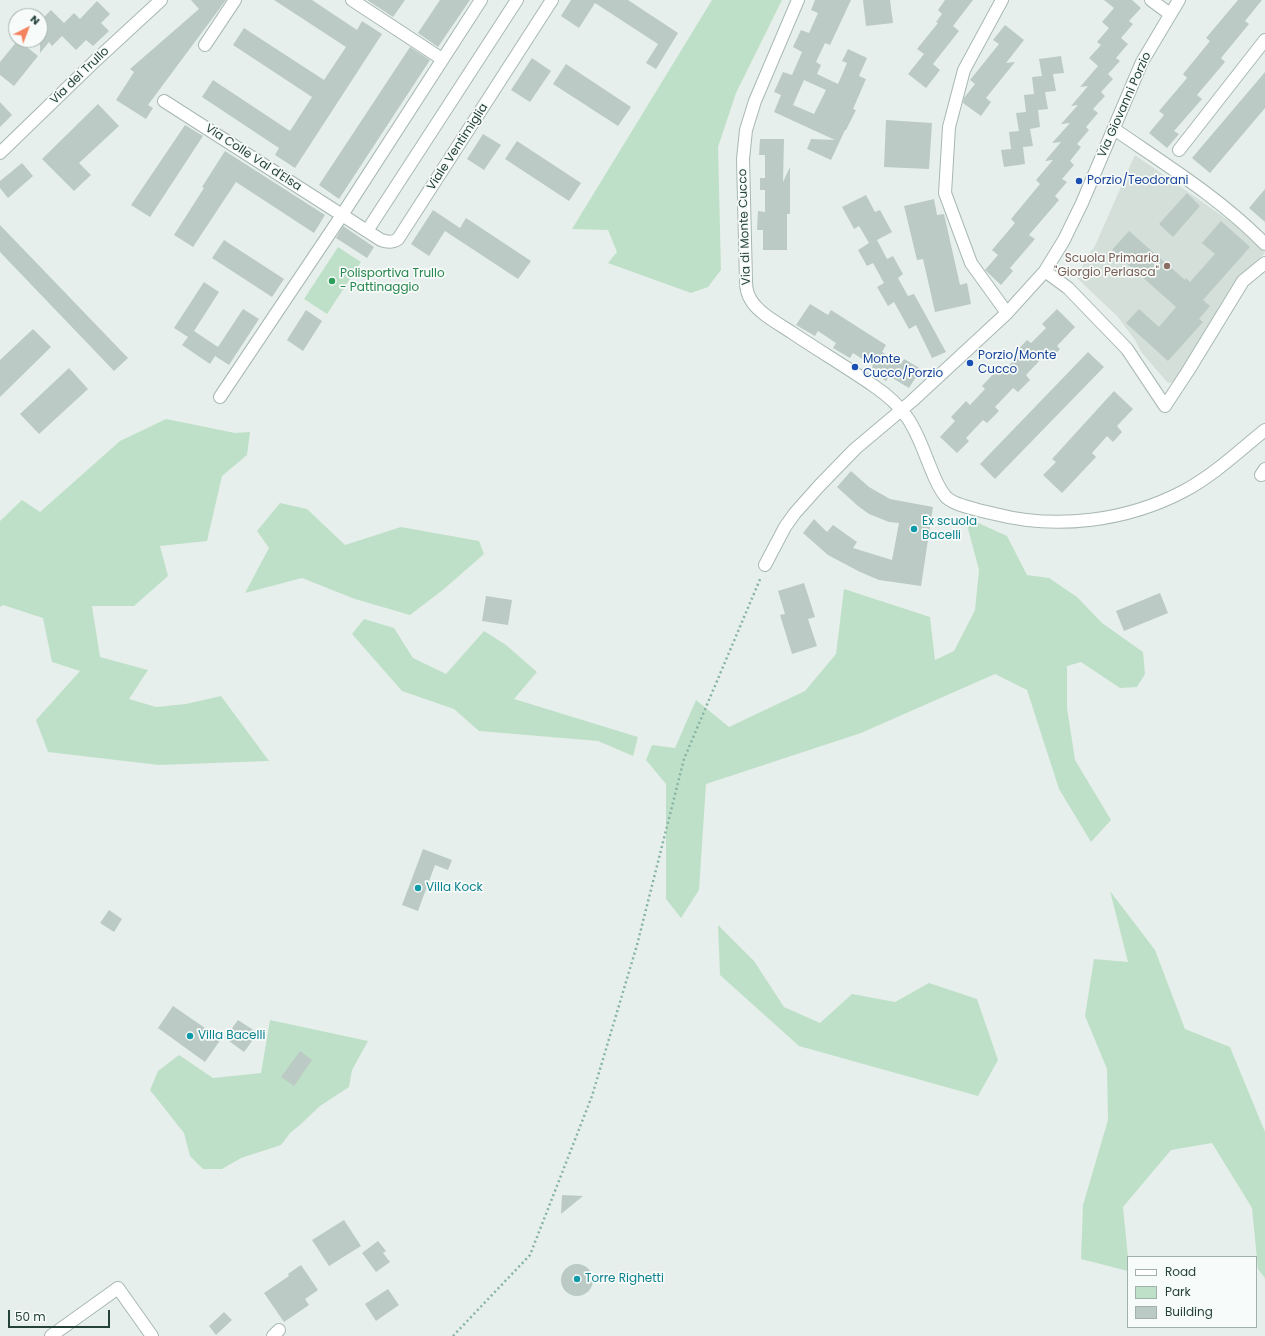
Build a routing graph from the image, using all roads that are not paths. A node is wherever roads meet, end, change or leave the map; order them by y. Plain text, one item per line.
1 (161, 0) edge
2 (235, 0) edge
3 (352, 0) edge
4 (481, 0) edge
5 (517, 0) edge
6 (552, 0) edge
7 (798, 0) edge
8 (1002, 0) edge
9 (1151, 0) edge
10 (1179, 0) edge
11 (1170, 14) junction
12 (1265, 40) edge
13 (205, 44) dead end
14 (442, 59) junction
15 (164, 101) dead end
16 (1114, 129) junction
17 (1179, 150) dead end
18 (0, 153) edge
19 (342, 215) junction
20 (367, 231) junction
21 (1265, 244) edge
22 (1265, 263) edge
23 (1044, 271) junction
24 (1007, 313) junction
25 (220, 397) dead end
26 (902, 409) junction
27 (1265, 430) edge
28 (767, 562) road end
29 (51, 1336) edge
30 (152, 1336) edge

1 - 18 street, Via del Trullo
2 - 13 street
3 - 14 street
4 - 14 street
5 - 20 street
6 - 20 street, Viale Ventimiglia
7 - 26 street, Via di Monte Cucco
8 - 24 street
9 - 11 street
10 - 11 street, Via Giovanni Porzio
11 - 16 street, Via Giovanni Porzio
12 - 17 street
14 - 19 street
15 - 19 street, Via Colle Val d'Elsa
16 - 21 street
16 - 23 street, Via Giovanni Porzio
19 - 20 street, Viale Ventimiglia
19 - 25 street
22 - 23 street
23 - 24 street, Via Giovanni Porzio
24 - 26 street, Via Giovanni Porzio
26 - 27 street, Via di Monte Cucco
26 - 28 street, Via Giovanni Porzio
29 - 30 street

